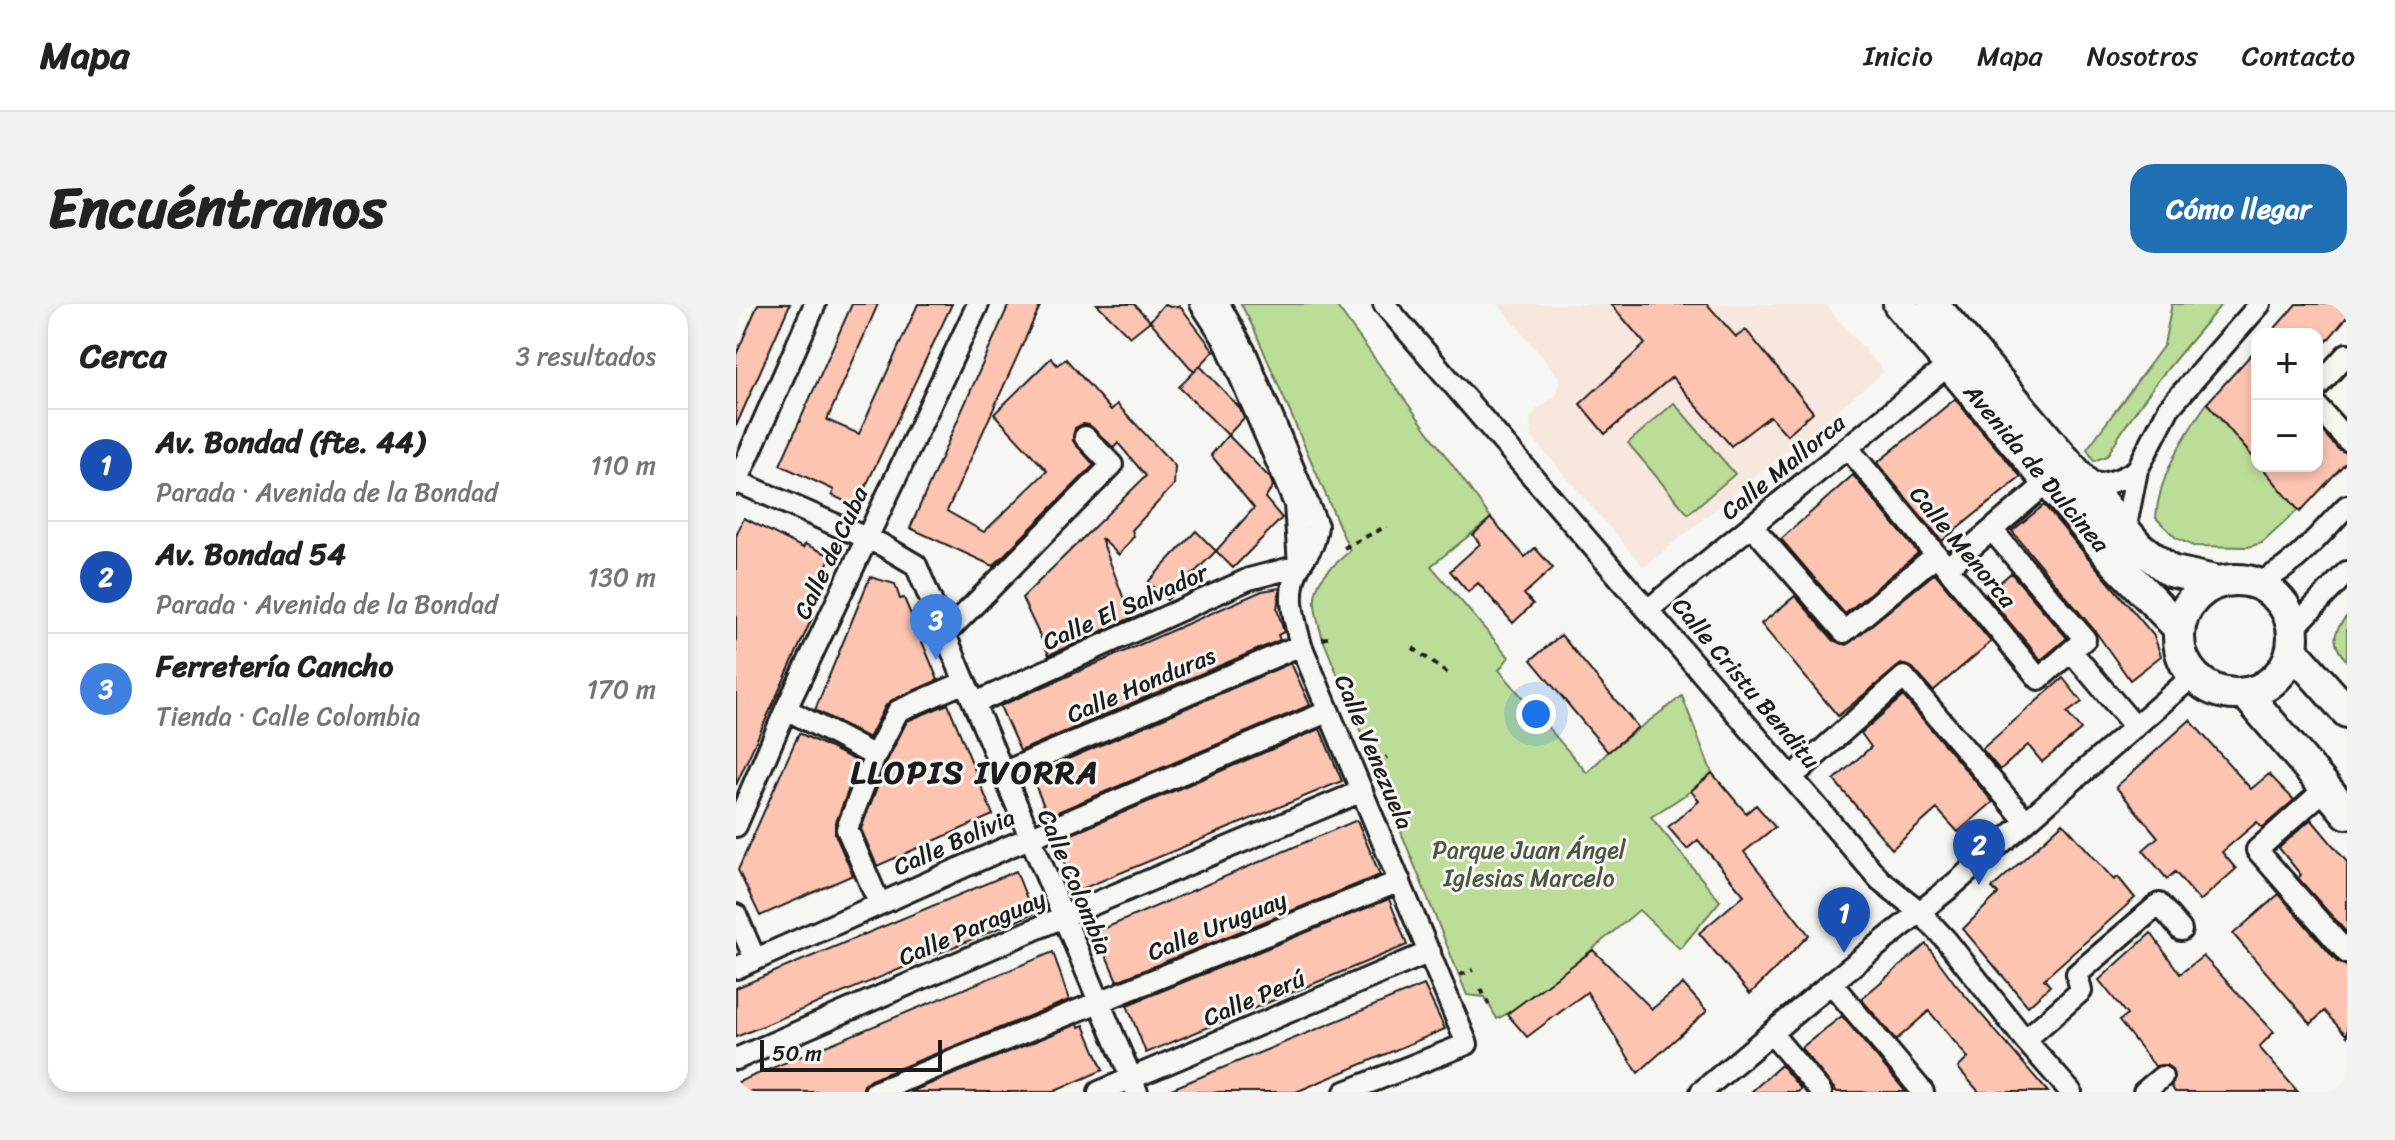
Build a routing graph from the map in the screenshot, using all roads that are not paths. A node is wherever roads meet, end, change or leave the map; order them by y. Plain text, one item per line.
1 (815, 304) edge
2 (978, 304) edge
3 (1201, 304) edge
4 (1219, 304) edge
5 (1384, 304) edge
6 (1899, 304) edge
7 (1933, 304) edge
8 (2260, 304) edge
9 (2347, 354) edge
10 (1950, 364) junction
11 (2323, 380) edge
12 (2323, 413) edge
13 (1085, 437) dead end
14 (2347, 440) edge
15 (1848, 448) junction
16 (2137, 470) junction
17 (737, 482) edge
18 (2048, 482) junction
19 (2085, 484) junction
20 (2347, 506) edge
21 (1752, 526) junction
22 (1992, 530) junction
23 (2125, 531) junction
24 (866, 538) junction
25 (1942, 562) junction
26 (1299, 566) junction
27 (2347, 572) edge
28 (2219, 582) junction
29 (2256, 583) junction
30 (1649, 609) junction
31 (2178, 627) junction
32 (946, 633) junction
33 (2292, 640) junction
34 (1301, 645) junction
35 (2071, 651) junction
36 (2193, 676) junction
37 (965, 682) junction
38 (2246, 694) junction
39 (975, 703) junction
40 (786, 709) junction
41 (1327, 712) junction
42 (2347, 712) edge
43 (2135, 727) junction
44 (875, 756) junction
45 (1002, 773) junction
46 (1792, 777) junction
47 (2326, 788) junction
48 (1362, 791) junction
49 (2347, 813) edge
50 (2026, 821) junction
51 (736, 826) edge
52 (1029, 838) junction
53 (1400, 881) junction
54 (879, 903) junction
55 (1919, 911) junction
56 (736, 915) edge
57 (1062, 917) junction
58 (2181, 930) dead end
59 (1430, 952) junction
60 (2347, 953) edge
61 (755, 959) junction
62 (736, 968) edge
63 (1831, 983) junction
64 (1097, 1003) junction
65 (1771, 1033) junction
66 (2025, 1040) junction
67 (736, 1059) edge
68 (2162, 1077) dead end
69 (1134, 1086) edge
70 (875, 1092) edge
71 (1099, 1092) edge
72 (1345, 1092) edge
73 (1701, 1092) edge
74 (1821, 1092) edge
75 (1923, 1092) edge
76 (2071, 1092) edge
77 (2144, 1092) edge

1 - 17 street
2 - 24 street, Calle de Cuba
3 - 26 street, Calle Venezuela
4 - 26 street, Calle Venezuela
5 - 30 street, Calle Cristu Benditu
6 - 10 main road, Avenida de Dulcinea
7 - 19 main road, Avenida de Dulcinea
8 - 16 street
9 - 11 street
10 - 15 street, Calle Mallorca
10 - 18 main road, Avenida de Dulcinea
12 - 14 street
13 - 32 street
15 - 21 street, Calle Mallorca
15 - 25 street, Calle Menorca
16 - 19 street
16 - 23 street
17 - 24 street, Calle Colombia
18 - 22 street
18 - 31 main road, Avenida de Dulcinea
19 - 23 main road, Avenida de Dulcinea
20 - 29 street
21 - 25 street
21 - 30 street, Calle Mallorca
22 - 25 street
22 - 35 street
23 - 28 main road, Avenida de Dulcinea
24 - 32 street, Calle Colombia
24 - 40 street, Calle de Cuba
25 - 35 street, Calle Menorca
26 - 34 street, Calle Venezuela
26 - 39 street, Calle El Salvador
27 - 33 street
28 - 29 main road
28 - 31 main road
29 - 33 main road
30 - 46 street, Calle Cristu Benditu
31 - 36 main road
32 - 37 street, Calle Colombia
33 - 38 main road
33 - 42 main road
34 - 41 street, Calle Venezuela
34 - 45 street, Calle Honduras
35 - 43 street
36 - 38 main road
36 - 43 street
37 - 39 street, Calle Colombia
37 - 44 street
38 - 47 main road
39 - 45 street, Calle Colombia
40 - 44 street
40 - 51 street, Calle de Cuba
41 - 48 street, Calle Venezuela
41 - 52 street, Calle Bolivia
43 - 50 street
44 - 54 street
45 - 52 street, Calle Colombia
46 - 50 street
46 - 55 street, Calle Cristu Benditu
47 - 49 main road
47 - 60 street
48 - 53 street, Calle Venezuela
48 - 57 street, Calle Paraguay
50 - 55 street
52 - 54 street, Calle Bolivia
52 - 57 street, Calle Colombia
53 - 59 street, Calle Venezuela
53 - 64 street, Calle Uruguay
54 - 61 street, Calle Bolivia
55 - 63 street
55 - 66 street, Calle Cristu Benditu
56 - 61 street
57 - 64 street, Calle Colombia
57 - 67 street, Calle Paraguay
58 - 66 street
59 - 69 street, Calle Perú
59 - 72 street, Calle Venezuela
61 - 62 street, Calle Bolivia
63 - 65 street
63 - 75 street
64 - 69 street, Calle Colombia
64 - 70 street, Calle Uruguay
65 - 73 street
65 - 74 street
66 - 76 street, Calle Cristu Benditu
68 - 77 street
69 - 71 street, Calle Perú

